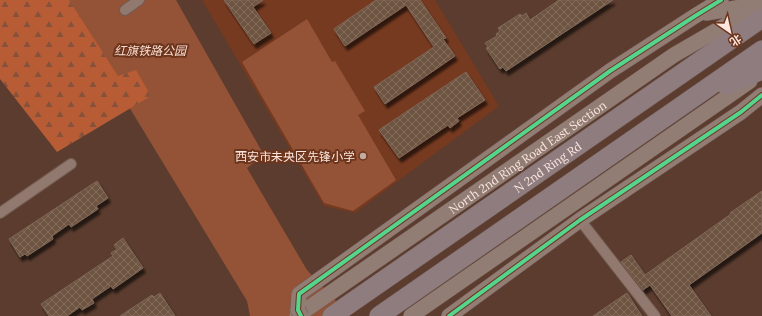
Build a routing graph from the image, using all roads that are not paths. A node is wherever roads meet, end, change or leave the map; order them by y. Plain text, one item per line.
1 (139, 0) edge
2 (721, 0) edge
3 (738, 4) edge
4 (762, 4) edge
5 (125, 10) dead end
6 (695, 16) junction
7 (762, 18) edge
8 (712, 33) junction
9 (762, 50) edge
10 (762, 71) edge
11 (762, 95) edge
12 (693, 98) junction
13 (71, 164) dead end
14 (0, 213) edge
15 (580, 220) junction
16 (299, 314) edge
17 (332, 316) edge
18 (379, 316) edge
19 (410, 316) edge
20 (449, 316) edge
21 (655, 316) edge

1 - 5 street
2 - 6 main road
3 - 4 main road
3 - 6 main road
3 - 8 main road
4 - 8 main road, North 2nd Ring Road East Section
6 - 16 main road
7 - 17 highway, N 2nd Ring Rd
8 - 16 main road, North 2nd Ring Road East Section
9 - 12 highway
10 - 12 highway
10 - 19 main road
11 - 15 main road
12 - 18 highway
13 - 14 street
15 - 20 main road
15 - 21 street

